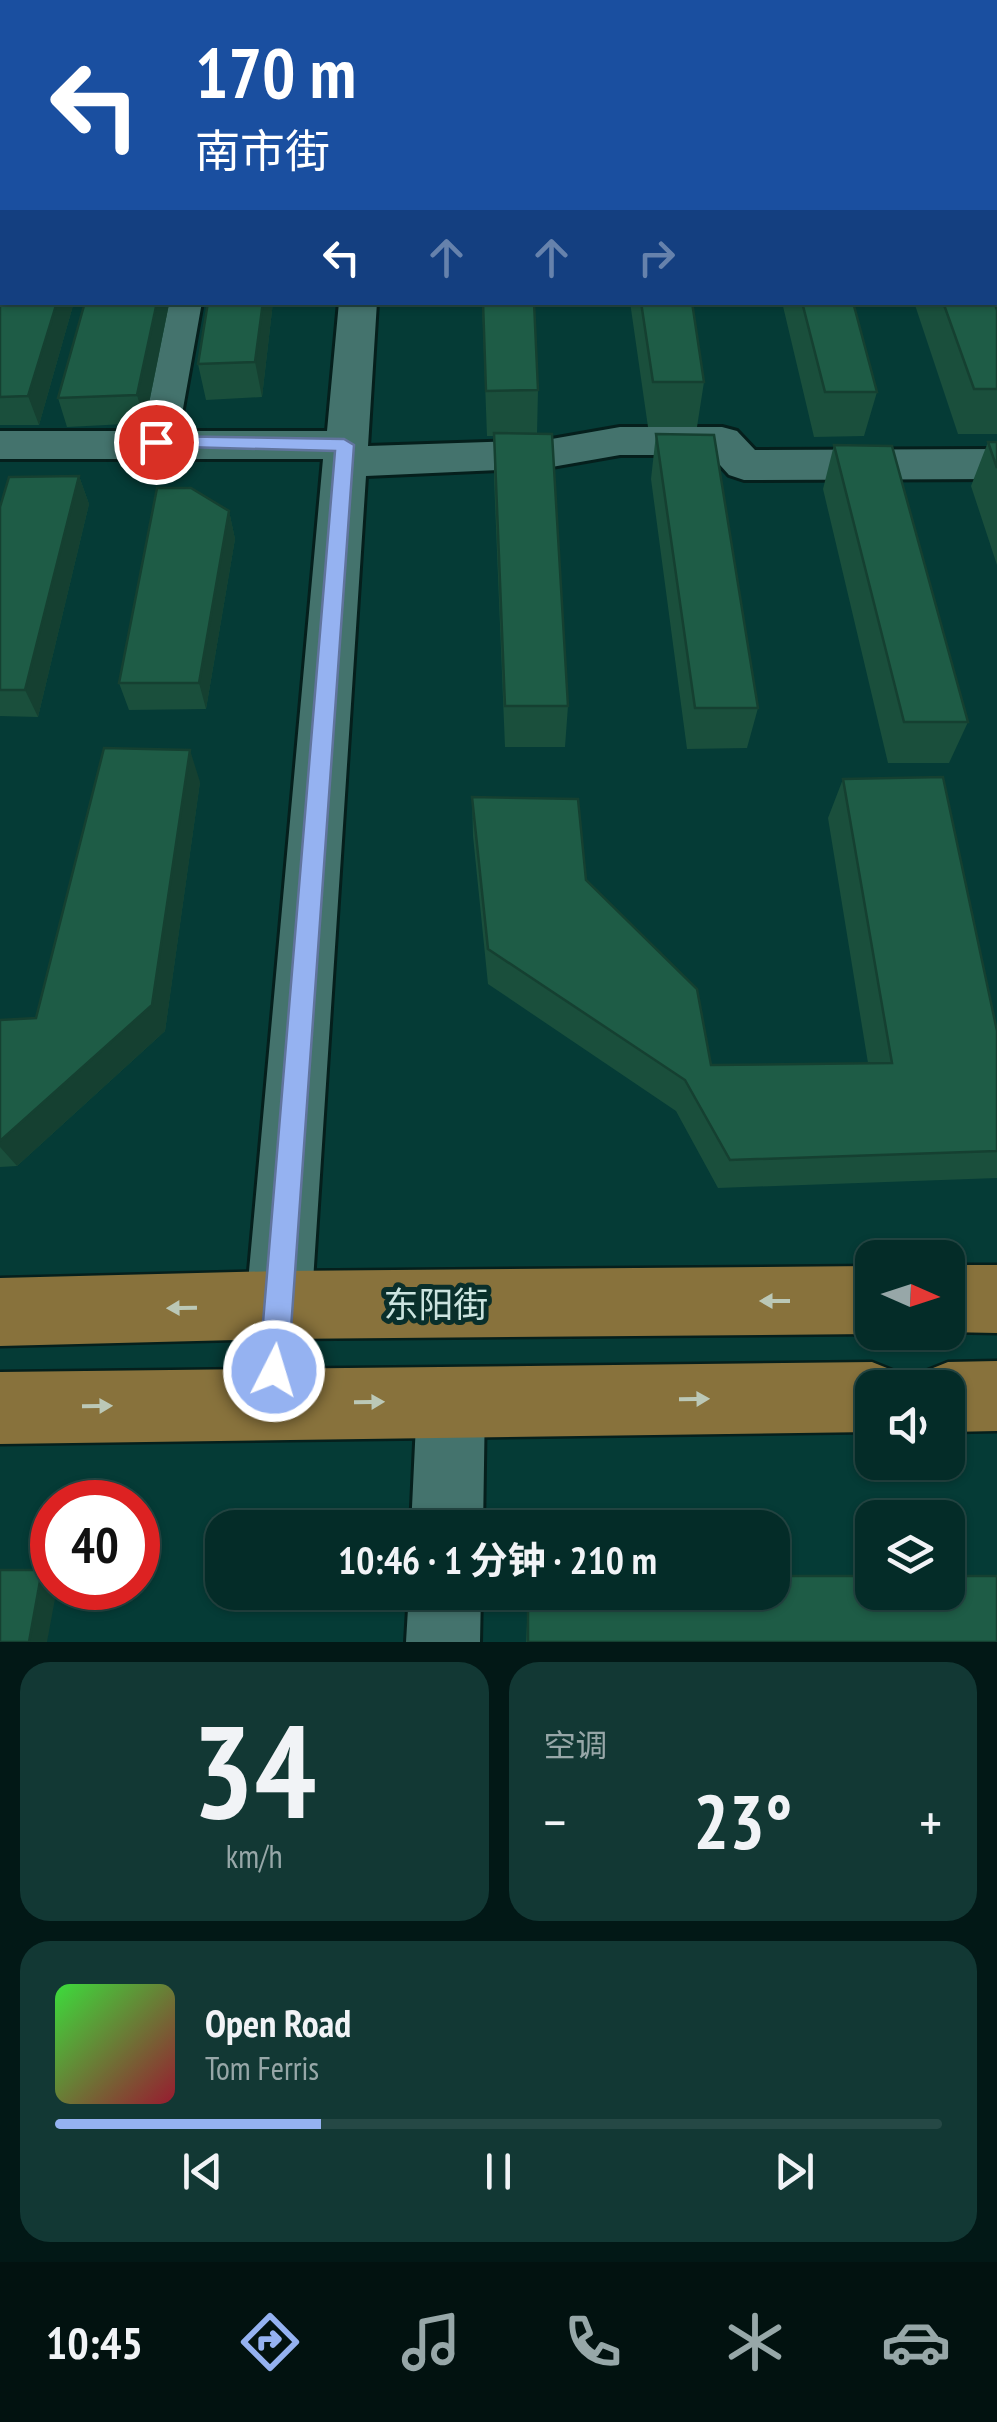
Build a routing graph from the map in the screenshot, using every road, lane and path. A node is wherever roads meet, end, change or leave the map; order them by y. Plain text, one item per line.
1 (182, 305) edge
2 (358, 305) edge
3 (156, 442) junction
4 (0, 445) edge
5 (344, 453) junction
6 (997, 464) edge
7 (997, 1299) edge
8 (855, 1300) edge
9 (965, 1300) edge
10 (279, 1305) junction
11 (0, 1312) edge
12 (965, 1396) edge
13 (997, 1396) edge
14 (855, 1397) edge
15 (451, 1402) junction
16 (271, 1404) junction
17 (0, 1408) edge
18 (448, 1510) edge
19 (444, 1610) edge
20 (443, 1642) edge

1 - 3 street
2 - 5 street
3 - 4 street
3 - 5 street
5 - 6 street
5 - 10 street
7 - 9 main road
8 -> 10 main road, 东阳街
10 -> 11 main road, 东阳街
10 - 16 street
12 - 13 main road
15 -> 14 main road
16 -> 15 main road
15 - 18 street
17 -> 16 main road
19 - 20 street

